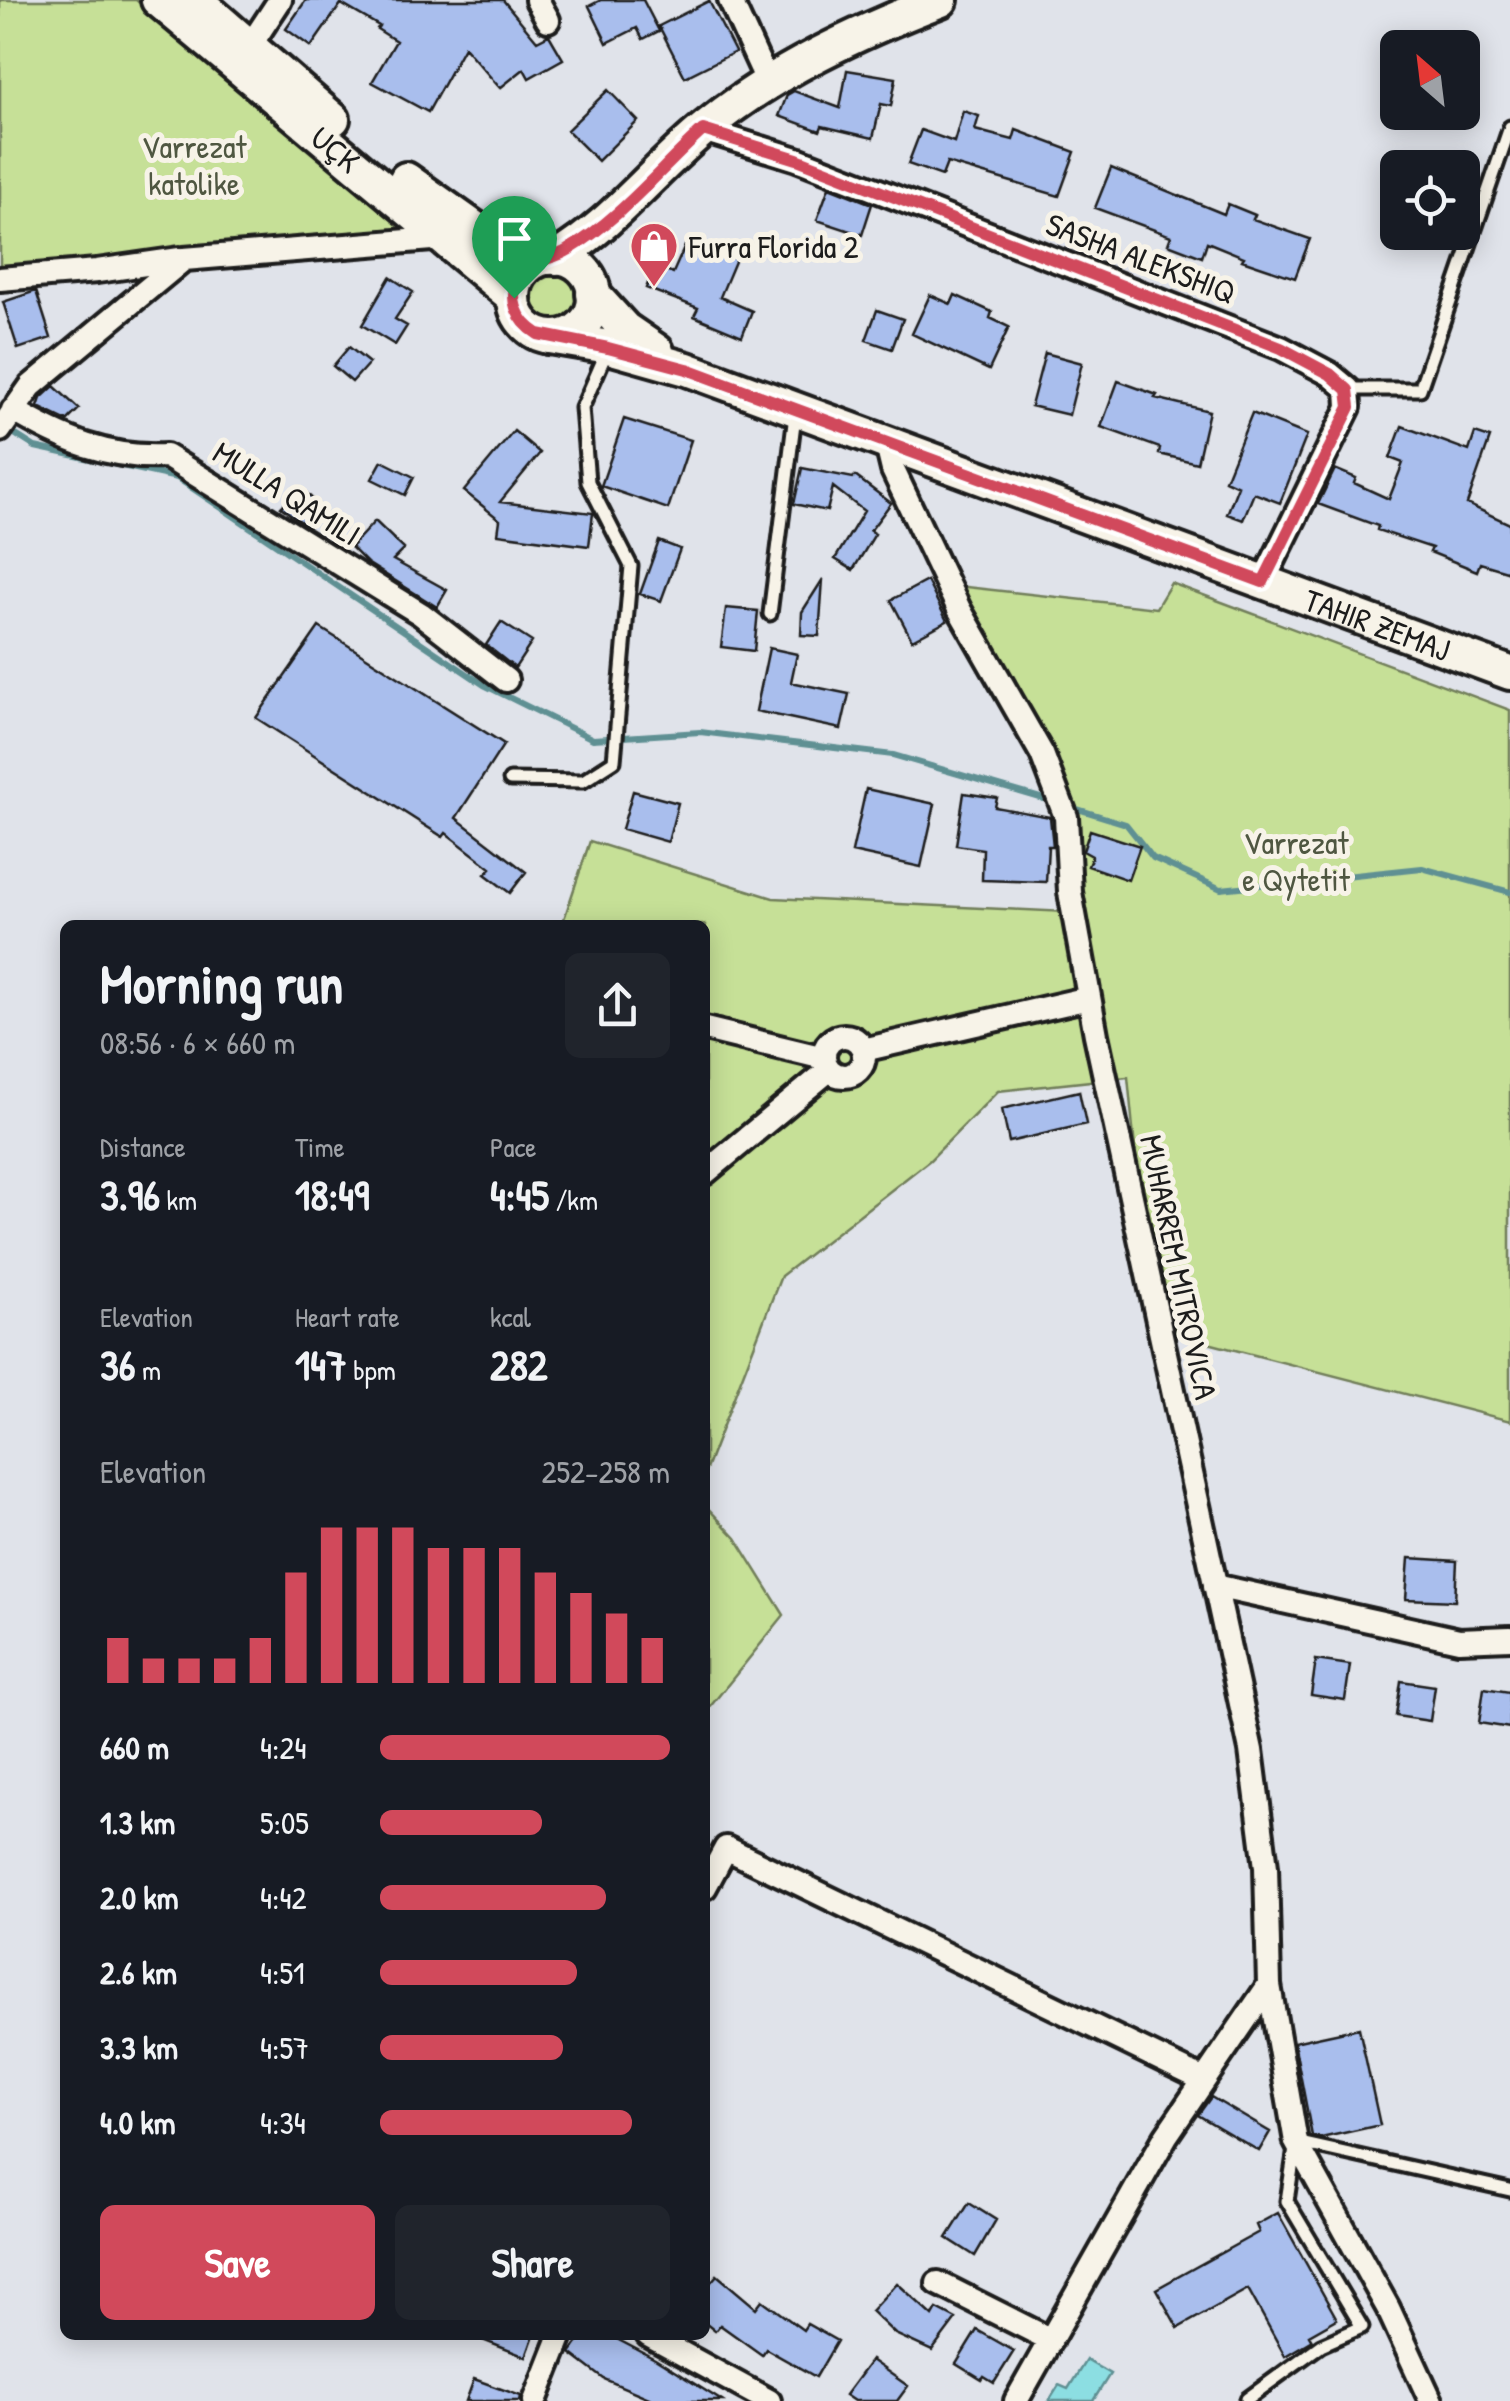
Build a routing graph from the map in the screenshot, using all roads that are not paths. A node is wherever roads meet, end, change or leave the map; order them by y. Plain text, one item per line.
1 (158, 0) edge
2 (196, 0) edge
3 (280, 0) edge
4 (730, 0) edge
5 (941, 0) edge
6 (244, 56) junction
7 (768, 83) junction
8 (1510, 127) edge
9 (703, 130) junction
10 (636, 195) junction
11 (444, 238) junction
12 (552, 258) junction
13 (184, 259) junction
14 (0, 280) edge
15 (592, 288) junction
16 (514, 298) junction
17 (549, 337) junction
18 (608, 348) junction
19 (687, 369) junction
20 (1348, 390) junction
21 (796, 409) junction
22 (7, 420) edge
23 (886, 441) junction
24 (1263, 582) junction
25 (770, 614) dead end
26 (1510, 672) edge
27 (506, 680) dead end
28 (510, 780) dead end
29 (1089, 998) junction
30 (710, 1030) edge
31 (826, 1064) junction
32 (710, 1168) edge
33 (1216, 1586) junction
34 (1510, 1638) edge
35 (710, 1878) edge
36 (1269, 1985) junction
37 (1204, 2080) junction
38 (1296, 2142) junction
39 (1510, 2190) edge
40 (938, 2282) dead end
41 (559, 2340) edge
42 (657, 2340) edge
43 (1051, 2340) junction
44 (1247, 2400) edge
45 (535, 2401) edge
46 (769, 2401) edge
47 (1016, 2401) edge
48 (1431, 2401) edge

1 - 6 main road, UÇK
2 - 6 main road, UÇK
3 - 6 street
4 - 7 street
5 - 7 main road
6 - 11 main road, UÇK
6 - 12 main road, UÇK
7 - 9 main road
8 - 20 lane
9 - 10 main road
9 - 20 street, SASHA ALEKSHIQ
10 - 12 main road
10 - 15 main road
11 - 13 street
11 - 16 main road, UÇK
12 - 15 main road
12 - 16 main road
13 - 14 street
13 - 22 street, MULLA QAMILI
15 - 17 main road
15 - 19 main road, TAHIR ZEMAJ
16 - 17 main road
17 - 18 main road, TAHIR ZEMAJ
18 - 19 main road, TAHIR ZEMAJ
18 - 28 lane
19 - 21 main road, TAHIR ZEMAJ
20 - 24 street
21 - 23 main road, TAHIR ZEMAJ
21 - 25 lane
22 - 27 street, MULLA QAMILI
23 - 24 main road, TAHIR ZEMAJ
23 - 29 street, MUHARREM MITROVICA
24 - 26 main road, TAHIR ZEMAJ
29 - 31 street
29 - 33 street, MUHARREM MITROVICA
30 - 31 street
31 - 32 street
33 - 34 street
33 - 36 street, MUHARREM MITROVICA
35 - 37 street
36 - 37 street
36 - 38 street, MUHARREM MITROVICA
37 - 43 street
38 - 39 lane
38 - 44 lane
38 - 48 street, MUHARREM MITROVICA
40 - 43 street
41 - 45 street
42 - 46 street
43 - 47 street

